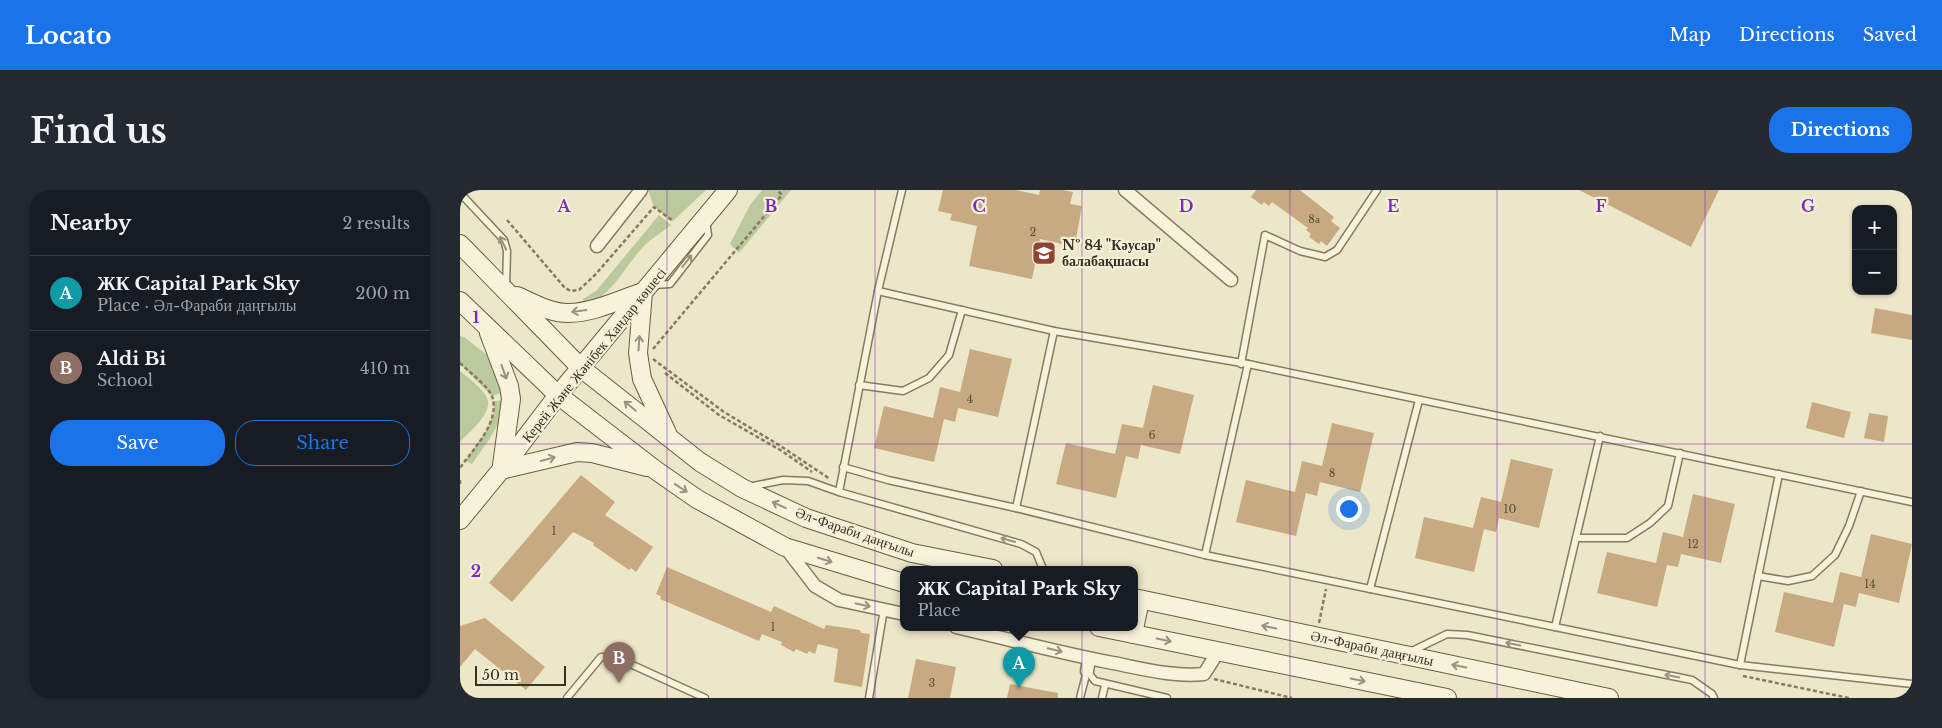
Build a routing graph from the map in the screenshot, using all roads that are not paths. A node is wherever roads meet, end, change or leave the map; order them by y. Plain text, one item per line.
1 (641, 190) edge
2 (728, 190) edge
3 (902, 190) edge
4 (1125, 190) edge
5 (1377, 190) edge
6 (460, 193) edge
7 (460, 244) edge
8 (597, 246) dead end
9 (1231, 280) dead end
10 (646, 289) junction
11 (506, 290) junction
12 (878, 291) junction
13 (460, 301) edge
14 (962, 310) junction
15 (477, 320) junction
16 (1054, 331) junction
17 (1244, 364) junction
18 (581, 368) junction
19 (859, 385) junction
20 (558, 395) junction
21 (1419, 400) junction
22 (1600, 436) junction
23 (670, 438) junction
24 (1680, 453) junction
25 (843, 467) junction
26 (654, 469) junction
27 (501, 470) junction
28 (1779, 474) junction
29 (742, 488) junction
30 (838, 490) junction
31 (1861, 491) junction
32 (1912, 502) edge
33 (1016, 508) junction
34 (462, 517) edge
35 (1576, 538) junction
36 (785, 547) junction
37 (1205, 555) junction
38 (978, 566) edge
39 (1043, 566) edge
40 (1758, 576) junction
41 (900, 582) edge
42 (1370, 589) junction
43 (1138, 599) edge
44 (884, 610) junction
45 (900, 613) edge
46 (1555, 627) junction
47 (970, 631) edge
48 (1118, 631) edge
49 (1133, 631) edge
50 (1133, 634) junction
51 (1218, 652) junction
52 (1404, 655) junction
53 (1088, 665) junction
54 (1740, 666) junction
55 (1106, 684) junction
56 (1912, 684) edge
57 (567, 698) edge
58 (705, 698) edge
59 (869, 698) edge
60 (1080, 698) edge
61 (1102, 698) edge
62 (1167, 698) edge
63 (1447, 698) edge
64 (1609, 698) edge
65 (1714, 698) edge

1 - 8 street
2 - 10 main road, Керей Және Жәнібек Хандар көшесі
3 - 12 lane
4 - 9 street
5 - 17 lane
11 -> 6 lane
7 - 11 main road, Әл-Фараби даңғылы
10 -> 11 main road
10 - 18 main road, Керей Және Жәнібек Хандар көшесі
23 -> 10 main road
11 - 18 main road, Әл-Фараби даңғылы
12 - 14 lane
12 - 19 lane
13 - 15 main road
14 - 16 lane
14 - 19 lane
15 - 20 main road
15 -> 27 main road
16 - 17 lane
16 - 33 lane
17 - 21 lane
17 - 37 lane
18 - 20 main road, Керей Және Жәнібек Хандар көшесі
23 -> 18 main road, Әл-Фараби даңғылы
19 - 25 lane
20 - 26 main road
20 - 27 main road, Керей Және Жәнібек Хандар көшесі
21 - 22 lane
21 - 42 lane
22 - 24 lane
22 - 35 lane
23 - 29 main road, Әл-Фараби даңғылы
24 - 28 lane
24 - 35 lane
25 - 30 lane
25 - 33 lane
27 -> 26 main road
26 -> 36 main road
27 - 34 main road, Керей Және Жәнібек Хандар көшесі
28 - 31 lane
28 - 40 lane
29 - 30 lane
38 -> 29 main road, Әл-Фараби даңғылы
39 -> 30 lane
31 - 32 lane
31 - 40 lane
33 - 37 lane
35 - 46 lane
36 -> 41 main road
36 -> 44 street
37 - 42 lane
40 - 54 lane
42 - 46 lane
52 -> 43 main road, Әл-Фараби даңғылы
44 - 45 street
44 - 59 lane
46 - 54 lane
47 -> 53 street
48 - 50 main road
49 - 50 main road
50 -> 51 main road
51 - 53 street
51 -> 63 main road
64 -> 52 main road, Әл-Фараби даңғылы
65 -> 52 lane
53 - 55 lane
53 - 60 lane
54 - 56 lane
55 - 61 lane
55 - 62 lane
57 - 58 lane

